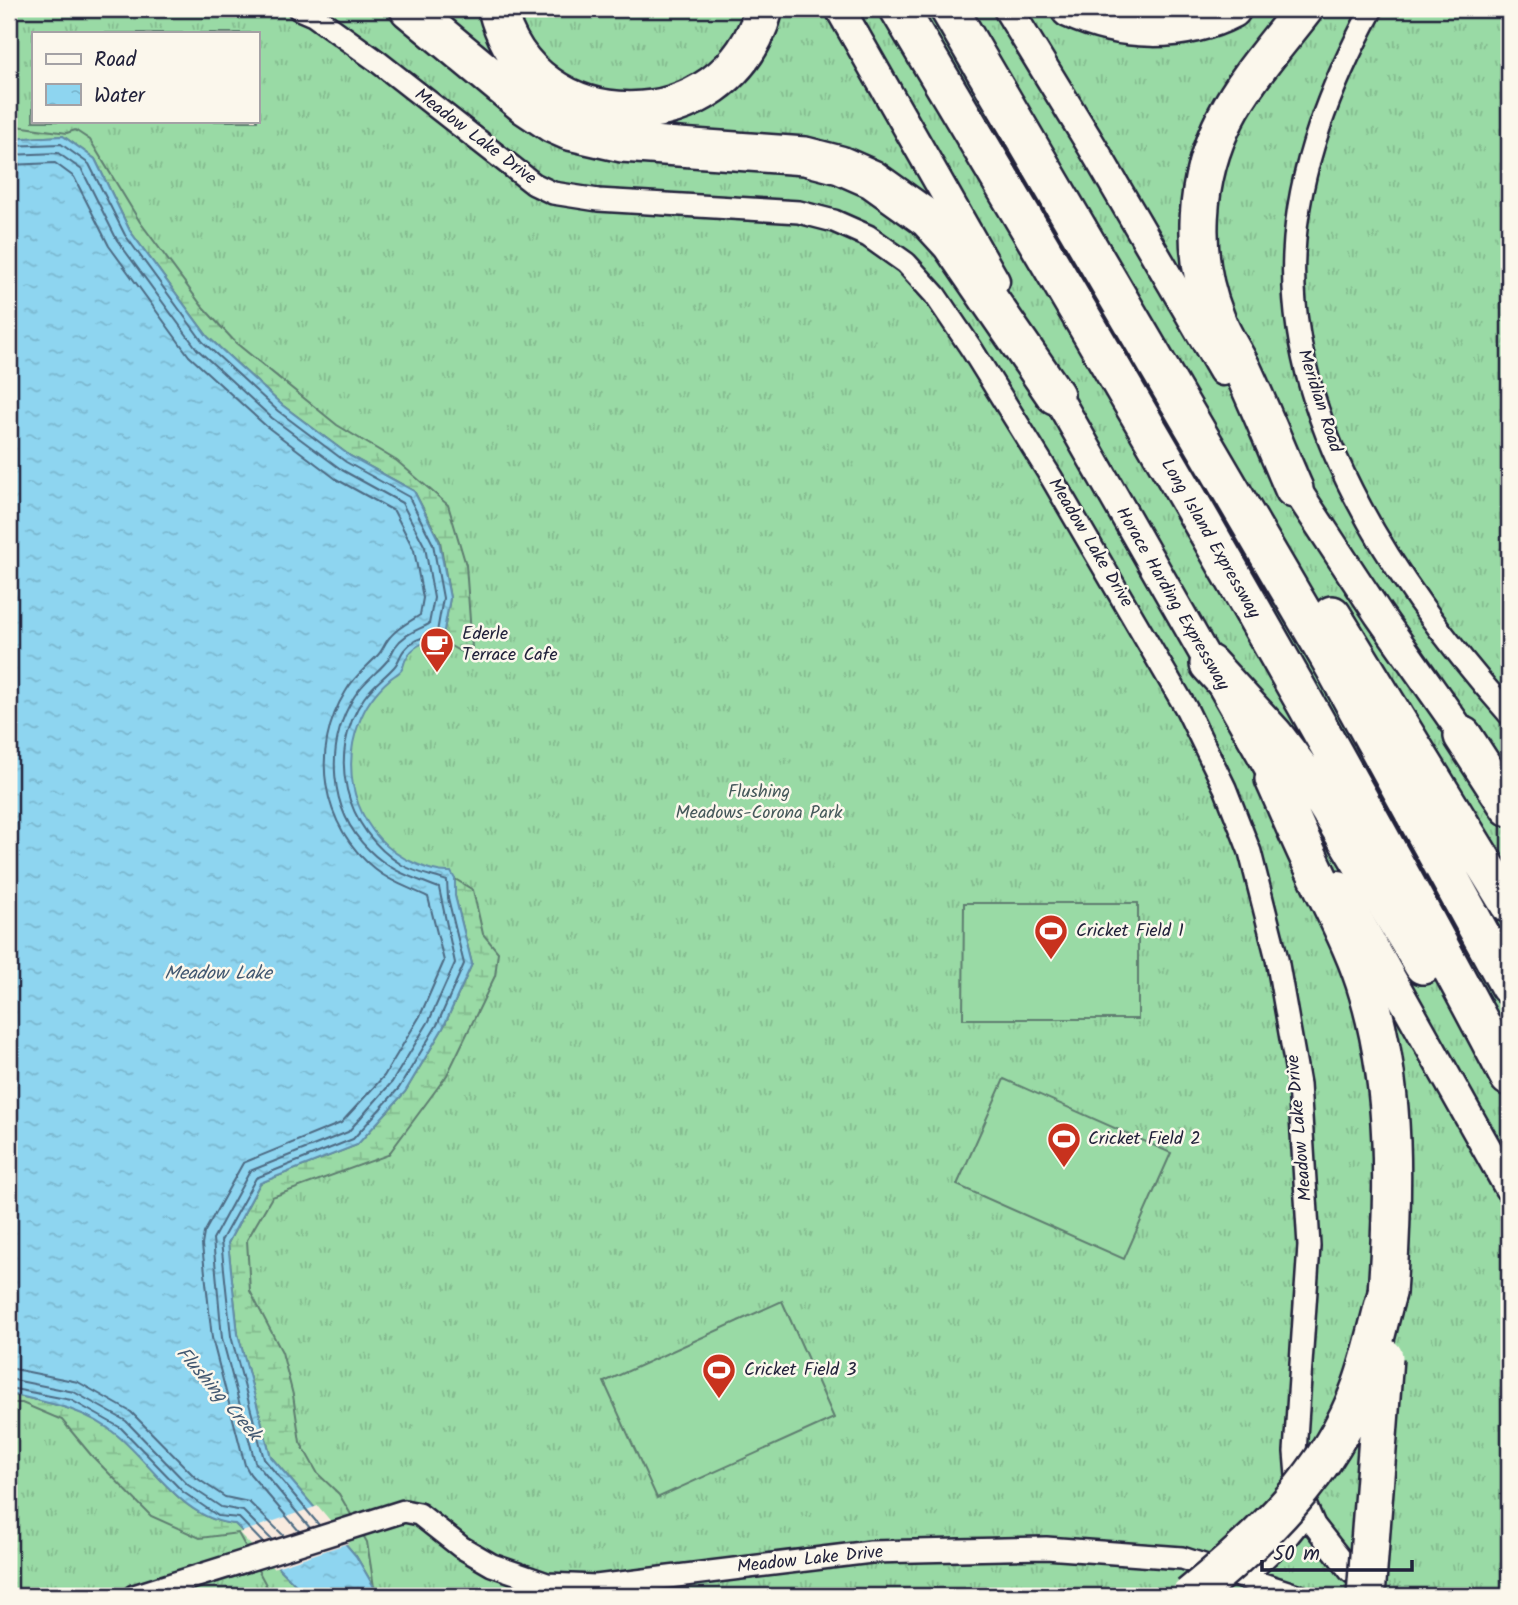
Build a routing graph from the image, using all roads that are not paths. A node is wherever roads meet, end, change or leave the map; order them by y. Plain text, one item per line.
1 (299, 9) edge
2 (409, 9) edge
3 (498, 9) edge
4 (764, 9) edge
5 (839, 9) edge
6 (899, 9) edge
7 (949, 9) edge
8 (1008, 9) edge
9 (1070, 9) edge
10 (1232, 9) edge
11 (1304, 9) edge
12 (1372, 9) edge
13 (1108, 280) junction
14 (1055, 396) junction
15 (1294, 489) junction
16 (1209, 664) junction
17 (1509, 714) edge
18 (1463, 736) junction
19 (1274, 779) junction
20 (1509, 793) edge
21 (1509, 807) edge
22 (1509, 904) edge
23 (1509, 986) edge
24 (1509, 1077) edge
25 (1509, 1103) edge
26 (1509, 1188) edge
27 (1387, 1293) junction
28 (1308, 1511) junction
29 (1243, 1578) junction
30 (134, 1596) edge
31 (1190, 1596) edge
32 (1300, 1596) edge
33 (1366, 1596) edge
34 (1384, 1596) edge

1 - 28 street, Meadow Lake Drive
2 - 14 highway
3 - 4 highway
5 - 14 main road, Horace Harding Expressway
6 - 24 highway, Long Island Expressway
7 - 13 highway
8 - 15 main road
9 - 10 highway
11 - 15 highway
12 - 17 street, Meridian Road
13 - 22 highway
13 - 23 highway
14 - 16 main road, Horace Harding Expressway
15 - 18 main road
16 - 19 main road, Horace Harding Expressway
16 - 25 highway
18 - 20 main road
18 - 21 highway
19 - 26 main road, Horace Harding Expressway
19 - 27 highway
27 - 31 highway, bridge
27 - 33 highway, bridge
28 - 29 street
28 - 34 street, Meadow Lake Drive
29 - 30 street, Meadow Lake Drive
29 - 32 street, Meadow Lake Drive

